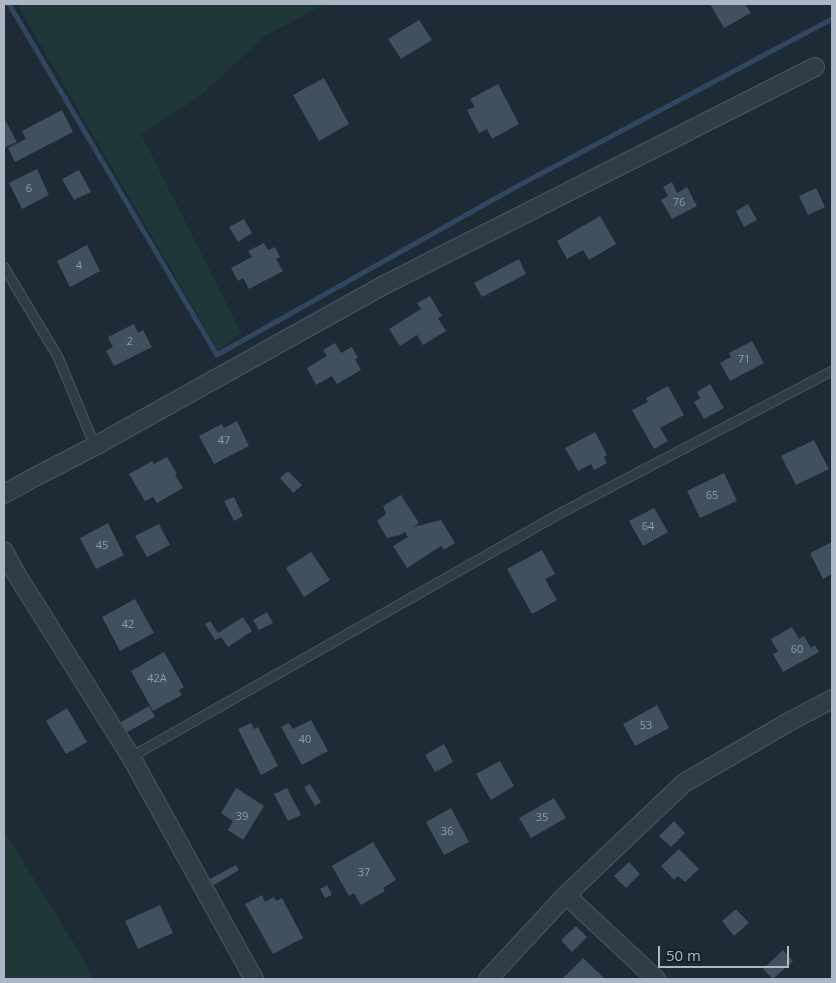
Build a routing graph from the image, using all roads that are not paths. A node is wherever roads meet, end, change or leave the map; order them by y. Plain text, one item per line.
1 (815, 67) dead end
2 (4, 267) edge
3 (832, 371) edge
4 (96, 446) junction
5 (4, 494) edge
6 (4, 551) edge
7 (832, 699) edge
8 (131, 758) junction
9 (566, 895) junction
10 (254, 979) edge
11 (488, 979) edge
12 (656, 979) edge

1 - 4 street
2 - 4 lane
3 - 8 lane
4 - 5 street
6 - 8 street
7 - 9 street
8 - 10 street
9 - 11 street
9 - 12 street

